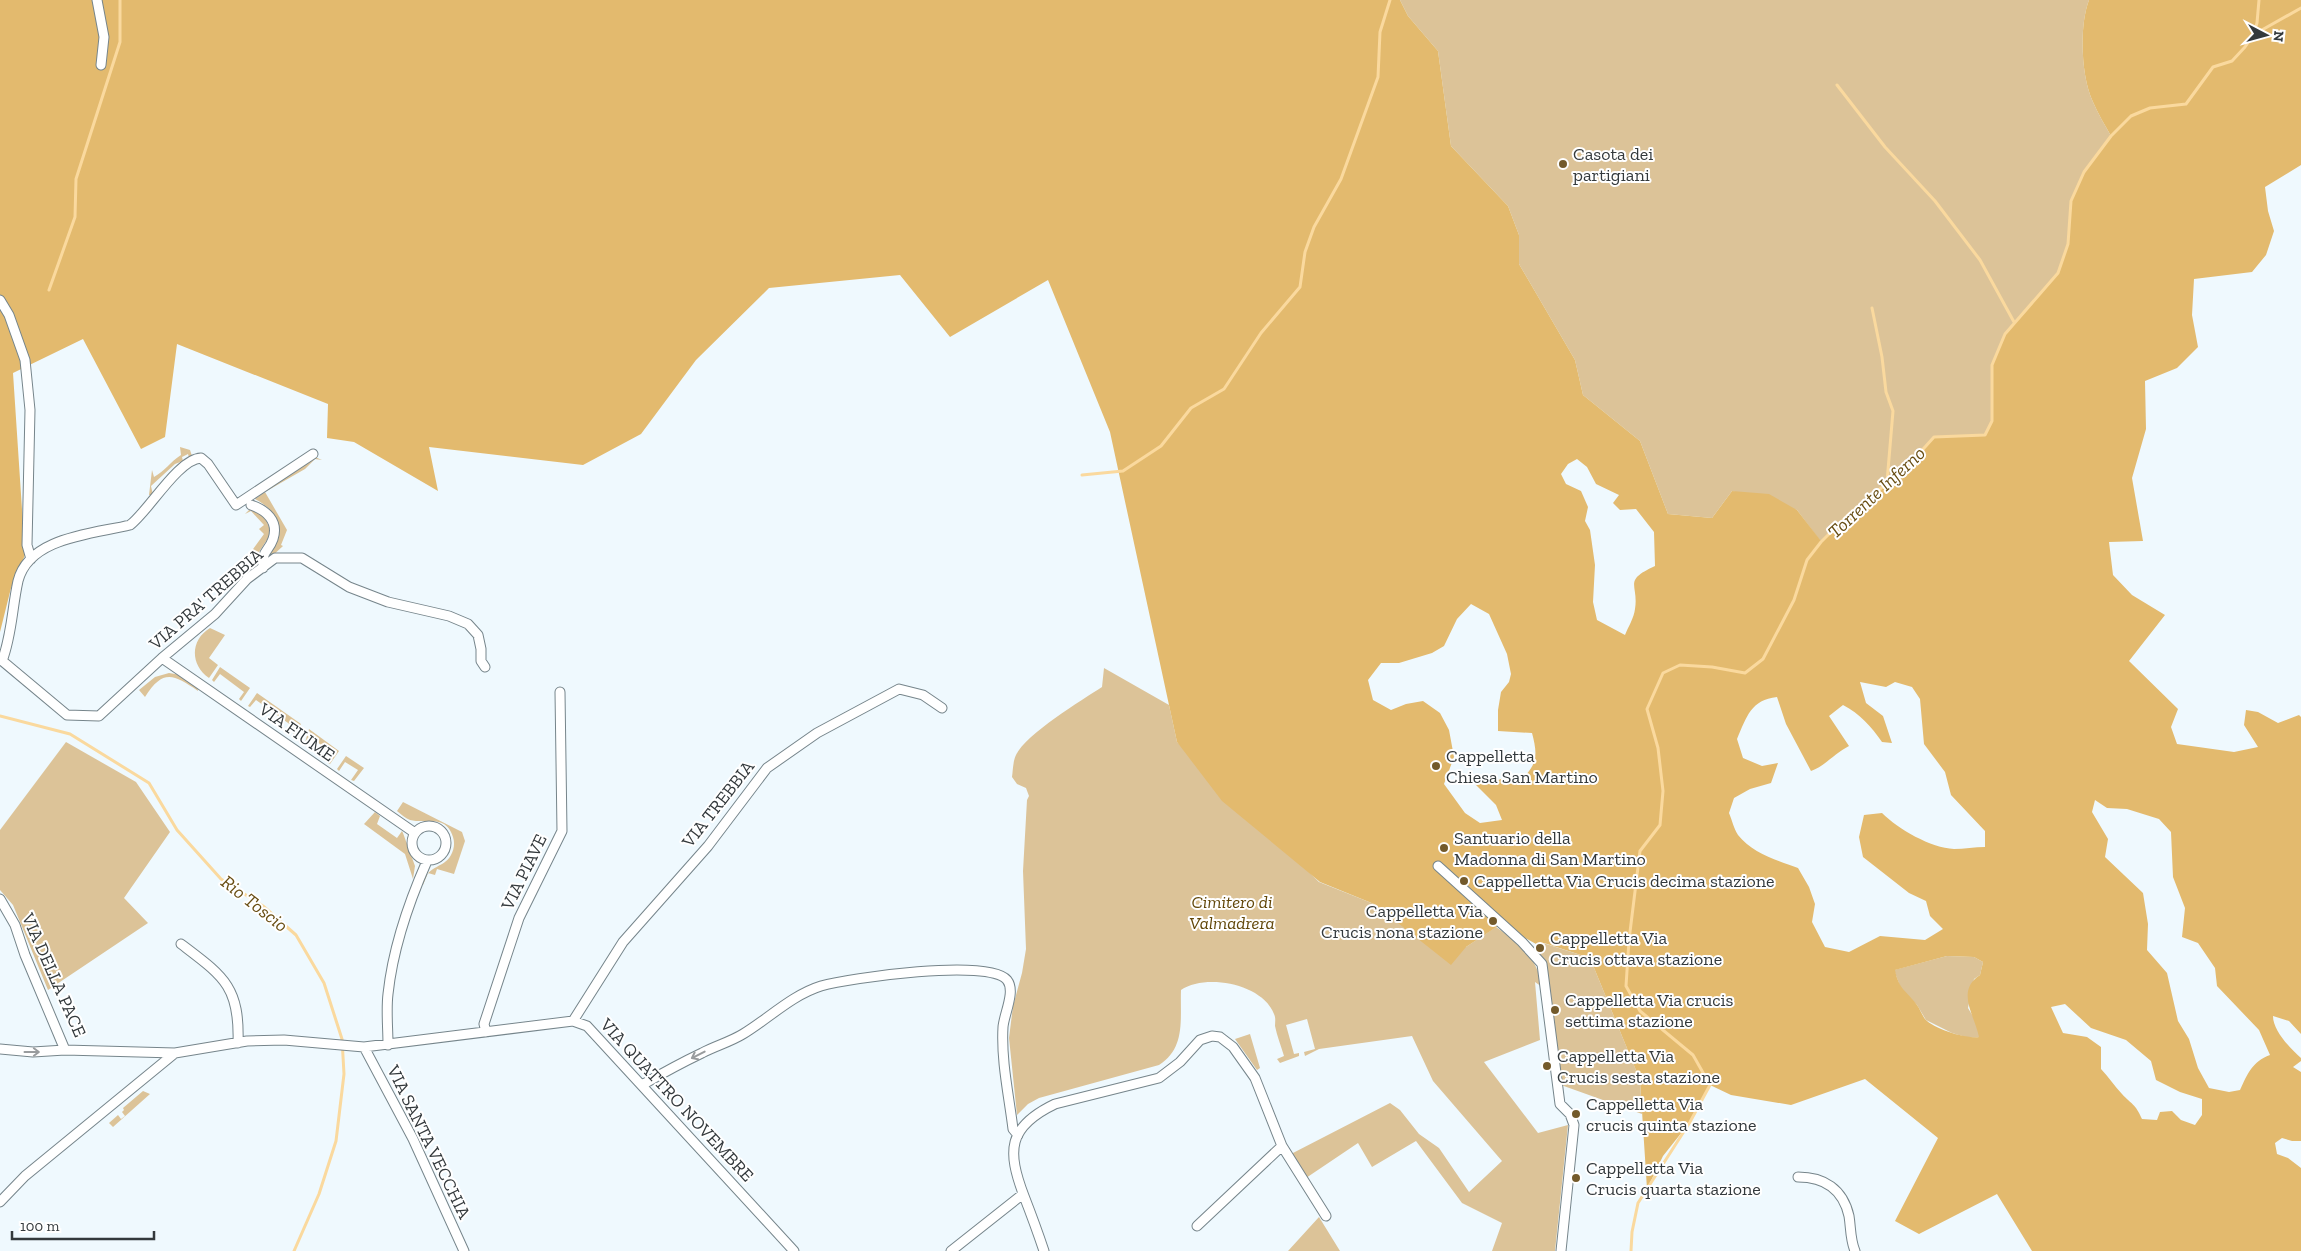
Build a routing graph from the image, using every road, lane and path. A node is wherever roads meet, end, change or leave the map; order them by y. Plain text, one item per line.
1 (97, 0) edge
2 (101, 65) dead end
3 (0, 300) edge
4 (313, 454) dead end
5 (251, 505) dead end
6 (31, 559) junction
7 (263, 568) junction
8 (162, 658) junction
9 (1, 660) edge
10 (485, 667) dead end
11 (560, 692) dead end
12 (942, 708) dead end
13 (414, 833) junction
14 (427, 861) junction
15 (1438, 866) dead end
16 (1, 903) edge
17 (180, 944) dead end
18 (573, 1021) junction
19 (486, 1032) junction
20 (238, 1043) junction
21 (388, 1045) junction
22 (364, 1047) junction
23 (0, 1049) edge
24 (65, 1050) junction
25 (175, 1053) junction
26 (642, 1085) junction
27 (1018, 1135) junction
28 (1282, 1146) junction
29 (1798, 1176) dead end
30 (1024, 1194) junction
31 (0, 1202) edge
32 (1326, 1216) dead end
33 (1197, 1226) dead end
34 (791, 1250) edge
35 (464, 1251) edge
36 (951, 1251) edge
37 (1044, 1251) edge
38 (1561, 1251) edge
39 (1855, 1251) edge

1 - 2 street
3 - 6 street
4 - 6 street
5 - 7 street
6 - 9 street
7 - 8 street, VIA PRA' TREBBIA
7 - 10 street, VIA PRA' TREBBIA
8 - 9 street, VIA PRA' TREBBIA
8 - 13 street, VIA FIUME
11 - 19 street, VIA PIAVE
12 - 18 street, VIA TREBBIA
13 - 14 street
13 - 14 street
14 - 21 street
15 - 38 street
16 - 24 street, VIA DELLA PACE
17 - 20 street
18 - 19 street, VIA QUATTRO NOVEMBRE
18 - 26 street, VIA QUATTRO NOVEMBRE
19 - 21 street, VIA QUATTRO NOVEMBRE
20 - 22 street, VIA QUATTRO NOVEMBRE
20 - 25 street, VIA DELLA PACE
21 - 22 street, VIA QUATTRO NOVEMBRE
22 - 35 street, VIA SANTA VECCHIA
23 -> 24 street
24 - 25 street, VIA DELLA PACE
25 - 31 street
27 -> 26 street
26 - 34 street, VIA QUATTRO NOVEMBRE
27 - 28 street
27 - 30 street
28 - 32 street
28 - 33 street
29 - 39 street
30 - 36 street
30 - 37 street

